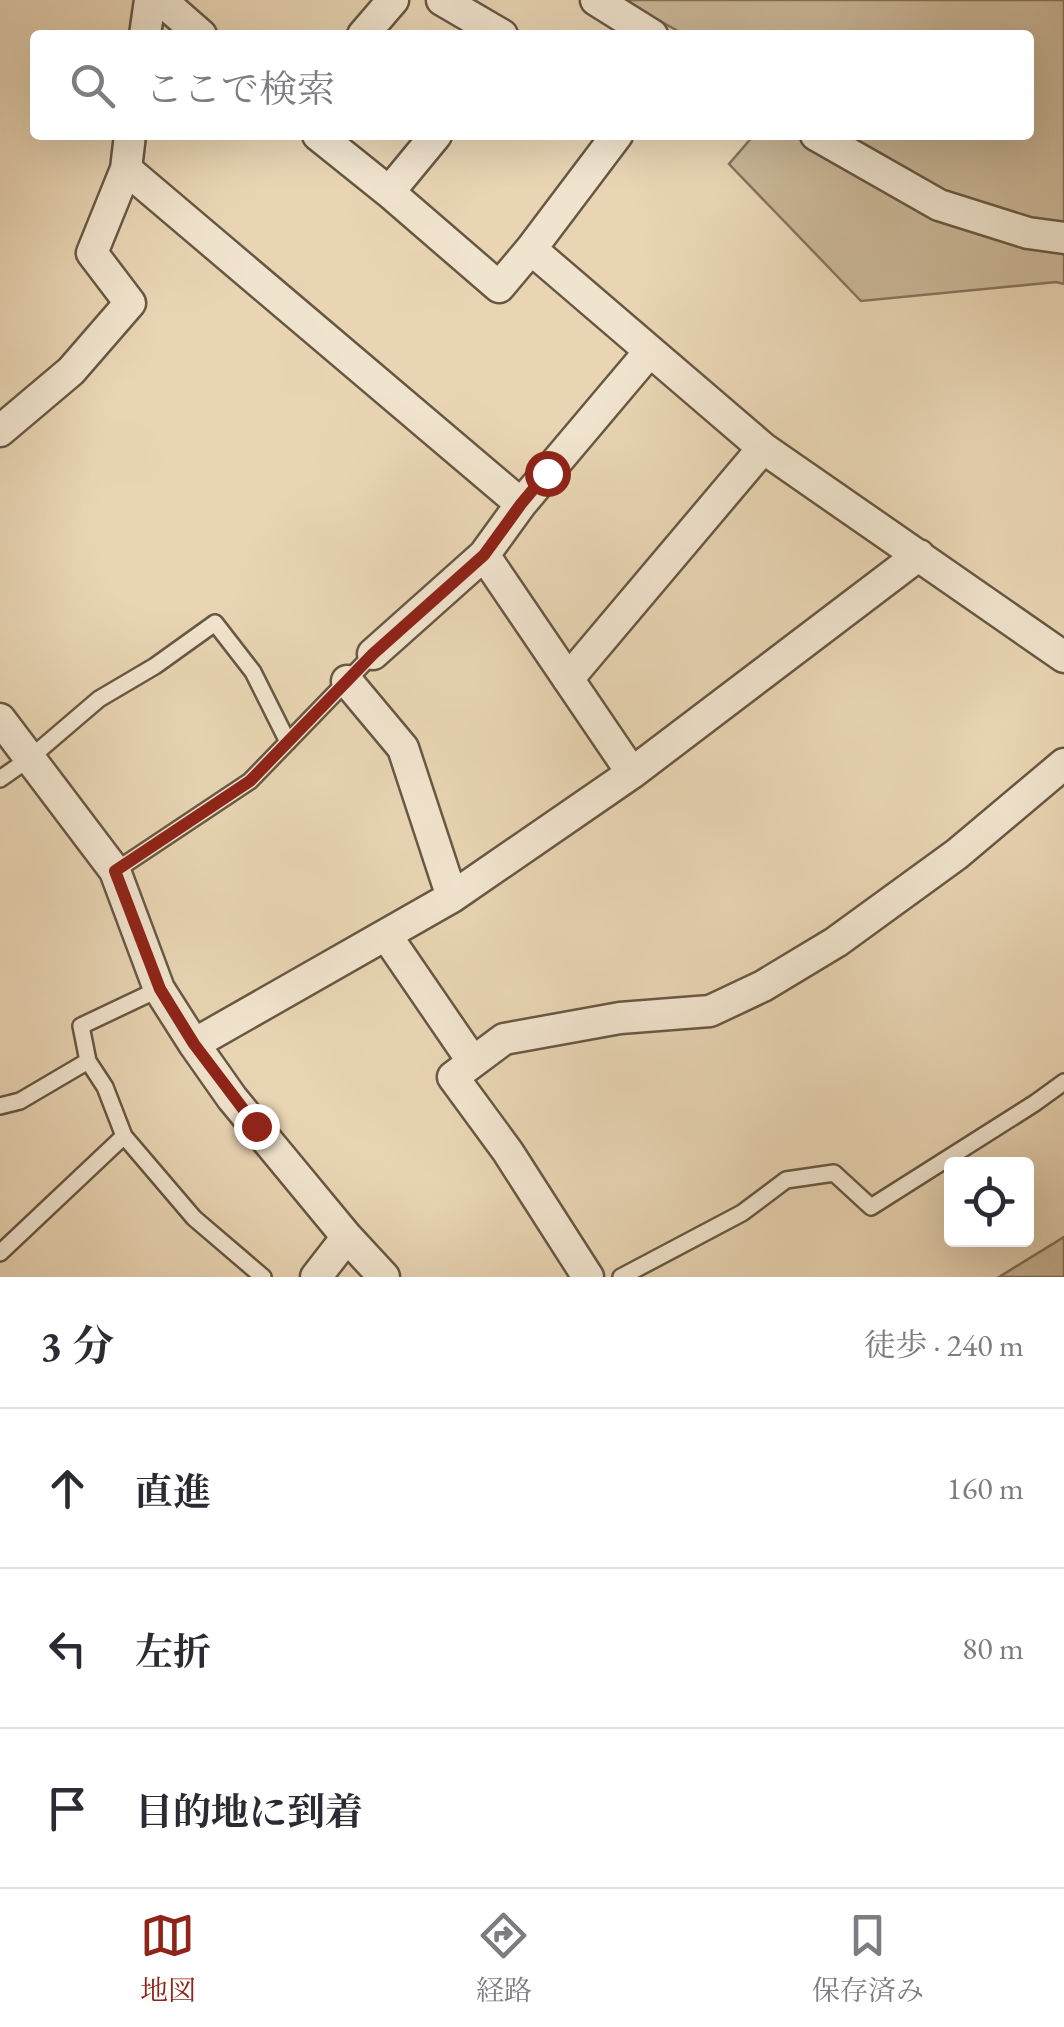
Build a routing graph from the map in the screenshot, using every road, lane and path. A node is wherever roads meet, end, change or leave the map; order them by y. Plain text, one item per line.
1 (150, 0) edge
2 (161, 0) edge
3 (392, 0) edge
4 (442, 0) edge
5 (596, 0) edge
6 (146, 30) edge
7 (195, 30) edge
8 (367, 30) edge
9 (493, 30) edge
10 (644, 30) edge
11 (129, 140) edge
12 (324, 140) edge
13 (432, 140) edge
14 (612, 140) edge
15 (825, 140) edge
16 (126, 169) junction
17 (389, 192) junction
18 (1064, 238) edge
19 (532, 249) junction
20 (650, 351) junction
21 (0, 430) edge
22 (763, 448) junction
23 (521, 504) junction
24 (484, 555) junction
25 (920, 555) junction
26 (373, 654) joint
27 (1064, 657) edge
28 (568, 679) junction
29 (347, 681) junction
30 (0, 719) edge
31 (288, 742) junction
32 (30, 758) junction
33 (1064, 764) edge
34 (632, 774) junction
35 (0, 779) edge
36 (115, 871) junction
37 (452, 897) junction
38 (386, 935) junction
39 (160, 989) junction
40 (194, 1044) junction
41 (88, 1061) junction
42 (473, 1062) junction
43 (1064, 1082) edge
44 (0, 1106) edge
45 (124, 1136) junction
46 (347, 1237) junction
47 (0, 1253) edge
48 (263, 1277) edge
49 (316, 1277) edge
50 (384, 1277) edge
51 (588, 1277) edge
52 (621, 1277) edge

1 - 6 street
2 - 7 street
3 - 8 street
4 - 9 street
5 - 10 street
11 - 16 street
12 - 17 street
13 - 17 street
14 - 19 street
15 - 18 street
16 - 21 street
16 - 23 street
17 - 19 street
19 - 20 street
20 - 22 street
20 - 23 street
22 - 25 street
22 - 28 street
23 - 24 street
24 - 26 street
24 - 28 street
25 - 27 street
25 - 34 street
26 - 29 lane
28 - 34 street
29 - 31 lane
29 - 37 street
30 - 32 street
31 - 32 lane
31 - 36 lane
32 - 35 lane
32 - 36 street
33 - 42 street
34 - 37 street
36 - 39 street
37 - 38 street
38 - 40 street
38 - 42 street
39 - 40 street
39 - 41 lane
40 - 46 street
41 - 44 lane
41 - 45 lane
42 - 51 street
43 - 52 lane
45 - 47 lane
45 - 48 lane
46 - 49 street
46 - 50 street

